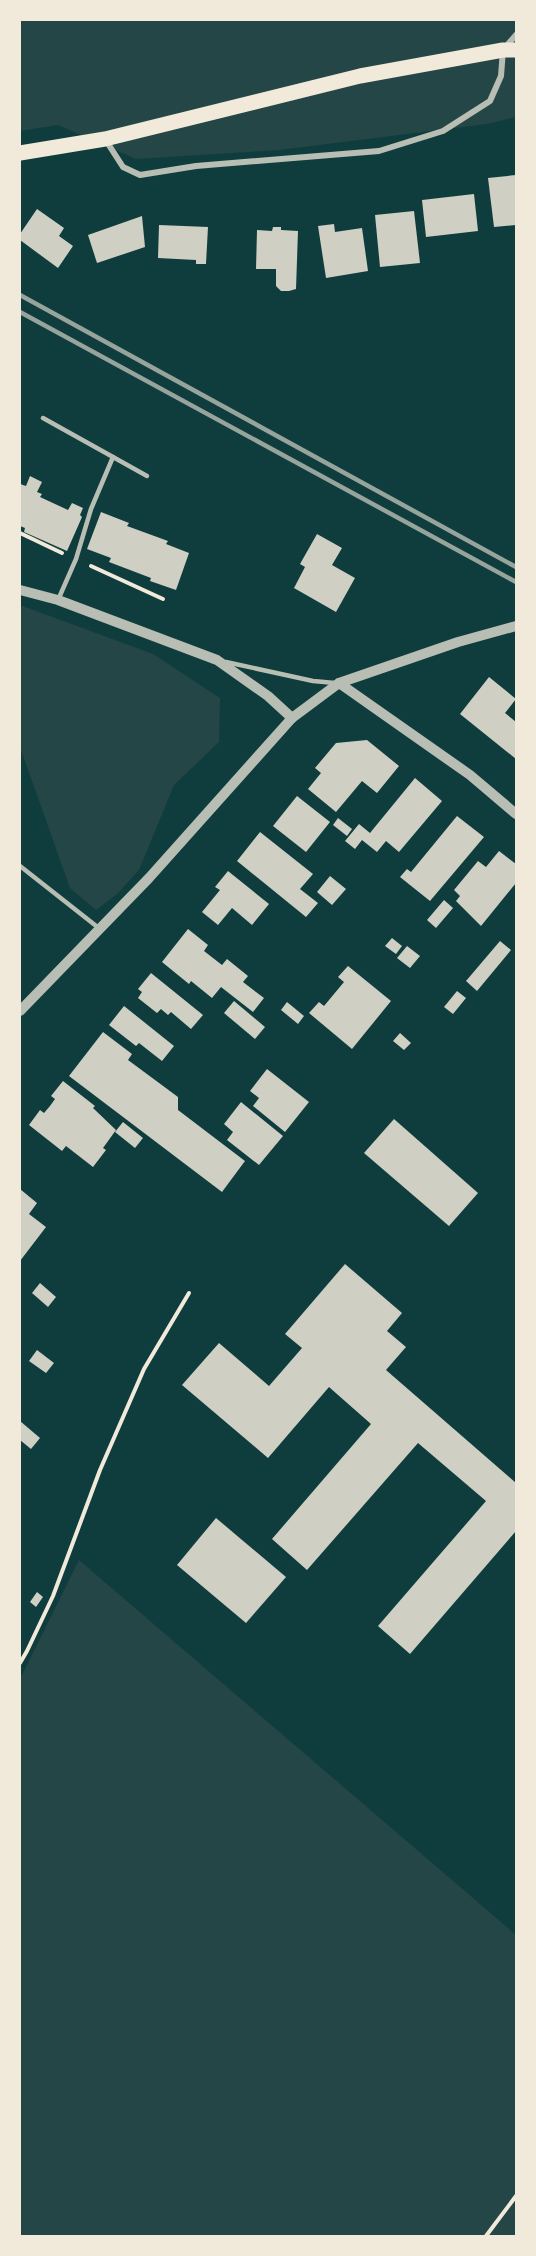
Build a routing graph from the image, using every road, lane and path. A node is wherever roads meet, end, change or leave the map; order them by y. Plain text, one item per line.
1 (516, 35) edge
2 (509, 50) edge
3 (105, 139) junction
4 (20, 153) edge
5 (43, 418) dead end
6 (113, 457) junction
7 (147, 476) dead end
8 (20, 590) edge
9 (58, 600) junction
10 (516, 626) edge
11 (217, 660) junction
12 (339, 683) junction
13 (292, 718) junction
14 (516, 814) edge
15 (20, 866) edge
16 (100, 929) junction
17 (20, 1011) edge
18 (189, 1293) dead end
19 (20, 1662) edge
20 (516, 2196) edge
21 (486, 2236) edge

1 - 2 street
2 - 3 main road
2 - 3 street
3 - 4 main road
5 - 6 lane
6 - 7 lane
6 - 9 lane
8 - 9 street
9 - 11 street
10 - 12 street
11 - 12 lane
11 - 13 street
12 - 13 street
12 - 14 street
13 - 16 street
15 - 16 lane
16 - 17 street
18 - 19 path
20 - 21 path

